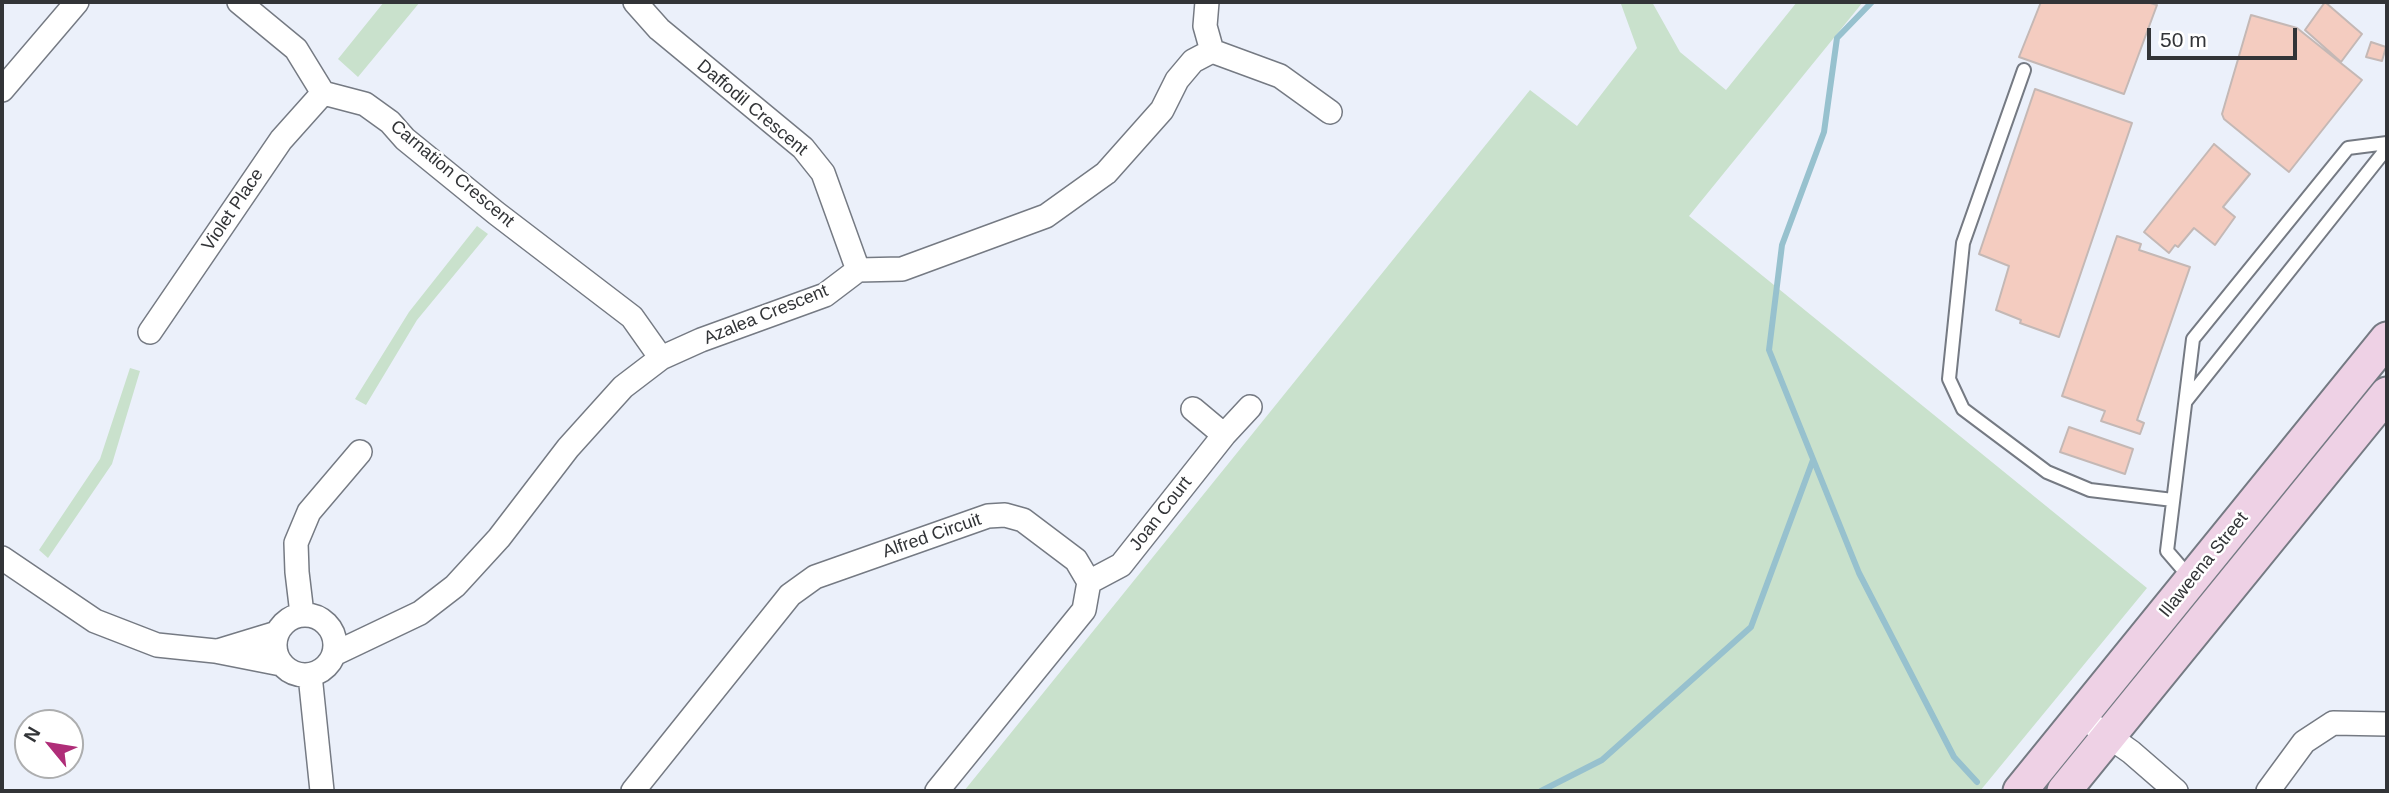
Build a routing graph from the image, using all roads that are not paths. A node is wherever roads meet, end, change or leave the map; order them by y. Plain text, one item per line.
1 (77, 2) edge
2 (239, 2) edge
3 (635, 2) edge
4 (1207, 2) edge
5 (1212, 51) junction
6 (2024, 70) dead end
7 (2, 90) edge
8 (323, 93) junction
9 (1330, 112) dead end
10 (2387, 146) edge
11 (858, 270) junction
12 (150, 332) dead end
13 (2387, 339) edge
14 (661, 358) junction
15 (2387, 394) edge
16 (2186, 401) junction
17 (1250, 407) dead end
18 (1193, 409) dead end
19 (1224, 435) junction
20 (360, 452) dead end
21 (2173, 500) junction
22 (2, 558) edge
23 (2192, 580) junction
24 (1089, 583) junction
25 (2231, 586) junction
26 (302, 614) junction
27 (326, 622) junction
28 (385, 629) junction
29 (277, 633) junction
30 (215, 652) junction
31 (334, 654) junction
32 (282, 664) junction
33 (310, 675) junction
34 (2081, 717) junction
35 (2387, 724) edge
36 (2110, 737) junction
37 (322, 791) edge
38 (633, 791) edge
39 (937, 791) edge
40 (2020, 791) edge
41 (2064, 791) edge
42 (2176, 791) edge
43 (2269, 791) edge

1 - 7 street
2 - 8 street
3 - 11 street, Daffodil Crescent
4 - 5 street
5 - 9 street
5 - 11 street
6 - 21 lane
8 - 12 street, Violet Place
8 - 14 street, Carnation Crescent
10 - 16 lane
10 - 16 lane
11 - 14 street, Azalea Crescent
13 - 23 main road, Illaweena Street
14 - 28 street, Azalea Crescent
15 - 25 main road, Illaweena Street
16 - 21 lane
17 - 19 street, Joan Court
18 - 19 street
19 - 24 street, Joan Court
20 - 26 street
21 - 23 lane
22 - 30 street
23 - 25 main road
23 - 34 main road, Illaweena Street
24 - 38 street, Alfred Circuit
24 - 39 street
25 - 36 main road, Illaweena Street
26 - 27 street
26 - 29 street
27 - 28 street
27 - 31 street
28 - 31 street, Azalea Crescent
29 - 30 street
29 - 32 street
30 - 32 street
31 - 33 street
32 - 33 street
33 - 37 street
34 - 36 street
34 - 40 main road, Illaweena Street
35 - 43 street
36 - 41 main road, Illaweena Street
36 - 42 street

